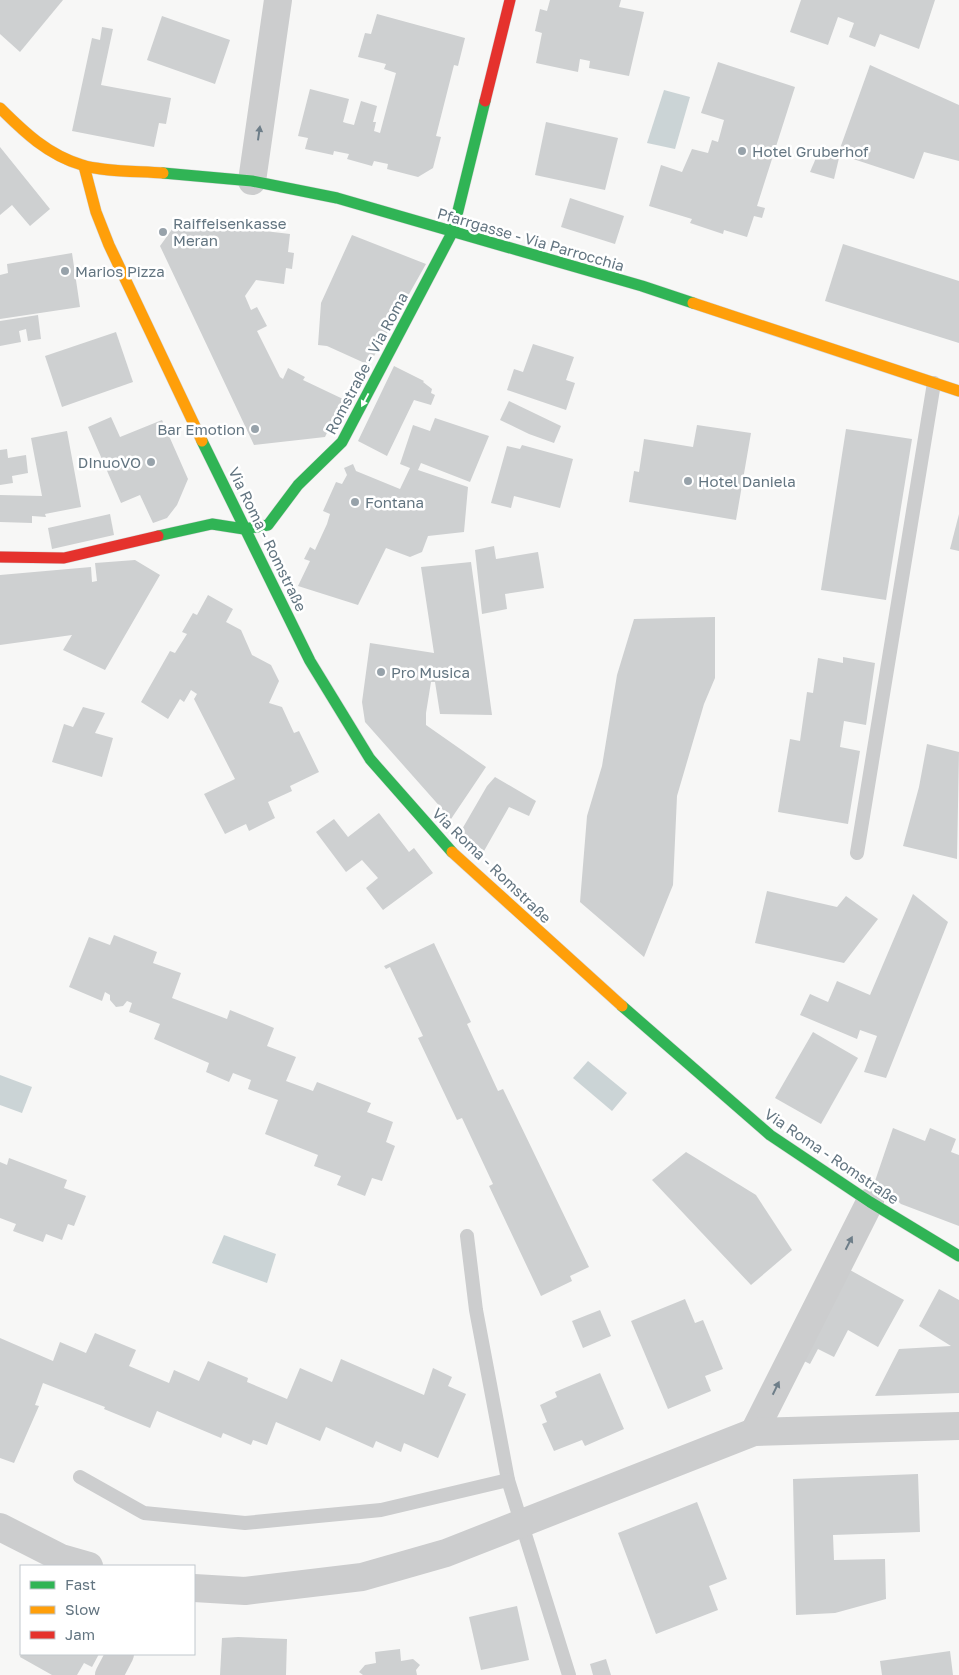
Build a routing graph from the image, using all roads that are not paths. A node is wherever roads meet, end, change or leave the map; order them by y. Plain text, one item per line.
1 (278, 0) edge
2 (510, 0) edge
3 (0, 108) edge
4 (84, 166) junction
5 (252, 181) junction
6 (453, 231) junction
7 (934, 383) junction
8 (959, 391) edge
9 (244, 529) junction
10 (0, 557) edge
11 (857, 853) dead end
12 (870, 1202) junction
13 (467, 1236) dead end
14 (959, 1256) edge
15 (959, 1426) edge
16 (754, 1432) junction
17 (80, 1477) dead end
18 (508, 1480) junction
19 (521, 1523) junction
20 (0, 1527) edge
21 (86, 1565) edge
22 (195, 1588) edge
23 (119, 1655) edge
24 (109, 1675) edge
25 (569, 1675) edge

5 -> 1 street
2 - 6 street, Romstraße - Via Roma
3 - 4 street
4 - 5 street, Pfarrgasse - Via Parrocchia
4 - 9 street, Via Roma - Romstraße
5 - 6 street, Pfarrgasse - Via Parrocchia
6 - 7 street, Pfarrgasse - Via Parrocchia
6 -> 9 street, Romstraße - Via Roma
7 - 8 street, Pfarrgasse - Via Parrocchia
7 - 11 lane
9 - 10 street
9 - 12 street, Via Roma - Romstraße
12 - 14 street, Via Roma - Romstraße
16 -> 12 street
13 - 18 lane
15 - 16 street
16 - 19 street
17 - 18 lane
18 - 19 lane
19 - 22 street
19 - 25 lane
20 - 21 street
23 - 24 street

